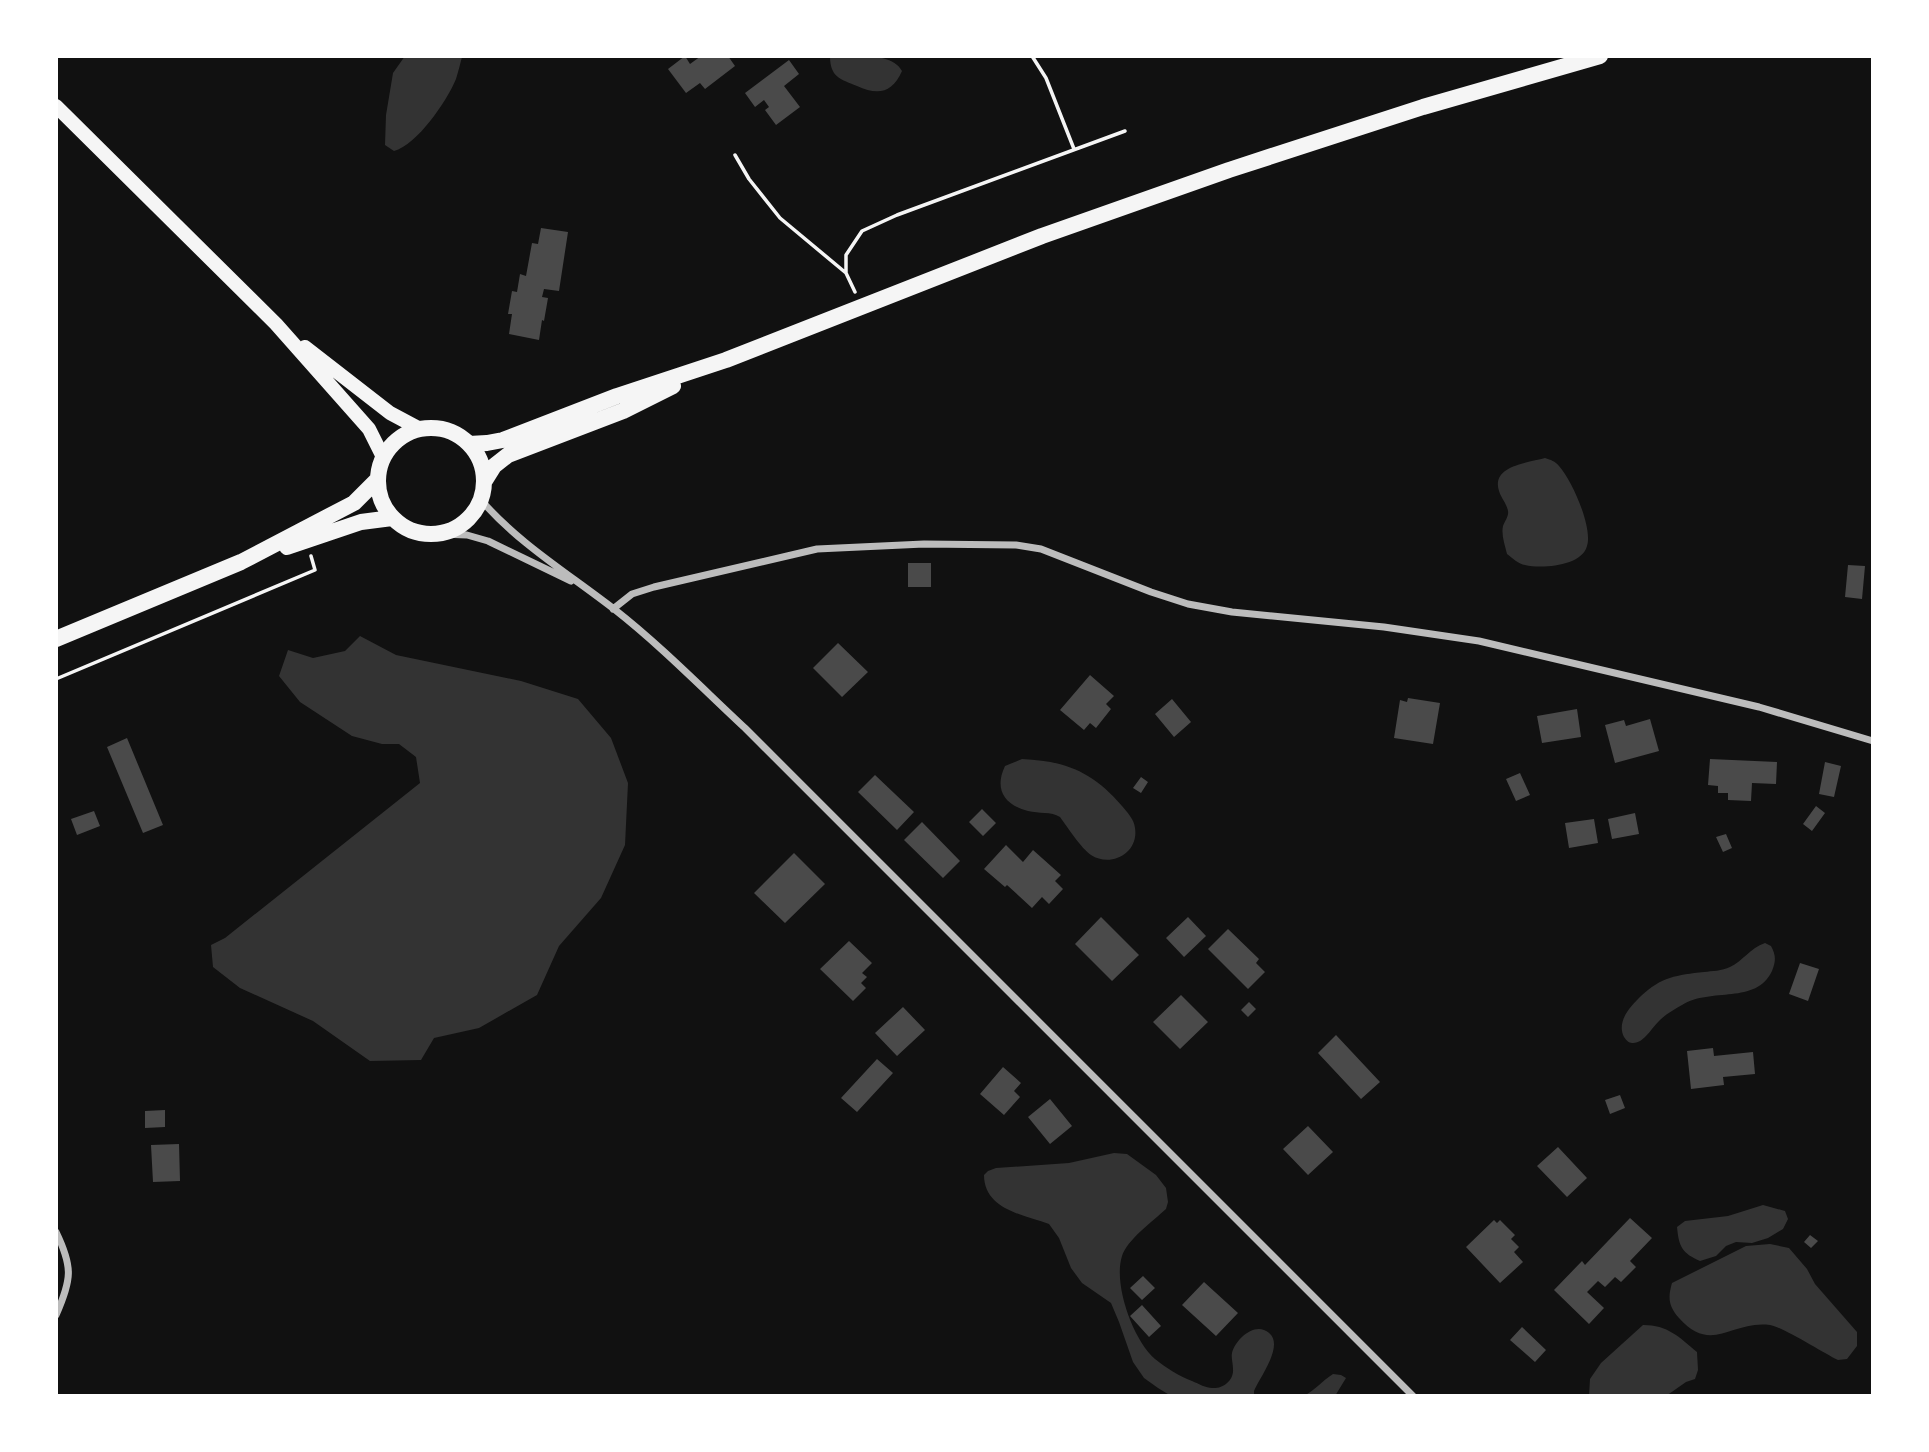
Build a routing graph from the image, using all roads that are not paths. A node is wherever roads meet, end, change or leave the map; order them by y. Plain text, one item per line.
1 (1600, 56) edge
2 (56, 106) edge
3 (276, 324) junction
4 (726, 360) junction
5 (420, 429) junction
6 (469, 444) junction
7 (383, 457) junction
8 (377, 480) junction
9 (484, 482) junction
10 (481, 500) junction
11 (392, 518) junction
12 (441, 534) junction
13 (241, 562) junction
14 (585, 588) junction
15 (613, 608) junction
16 (56, 639) edge
17 (1873, 741) edge
18 (56, 1232) edge
19 (56, 1315) edge
20 (1413, 1396) edge

1 - 4 main road
2 - 3 main road
3 - 5 main road
3 - 7 main road
4 - 6 main road
4 - 9 main road
5 - 6 main road
5 - 7 main road
6 - 9 main road
7 - 8 main road
8 - 11 main road
8 - 13 main road
9 - 10 main road
10 - 12 main road
10 - 14 street
11 - 12 main road
11 - 13 main road
12 - 14 street
13 - 16 main road
14 - 15 street
15 - 17 street
15 - 20 street
18 - 19 street

